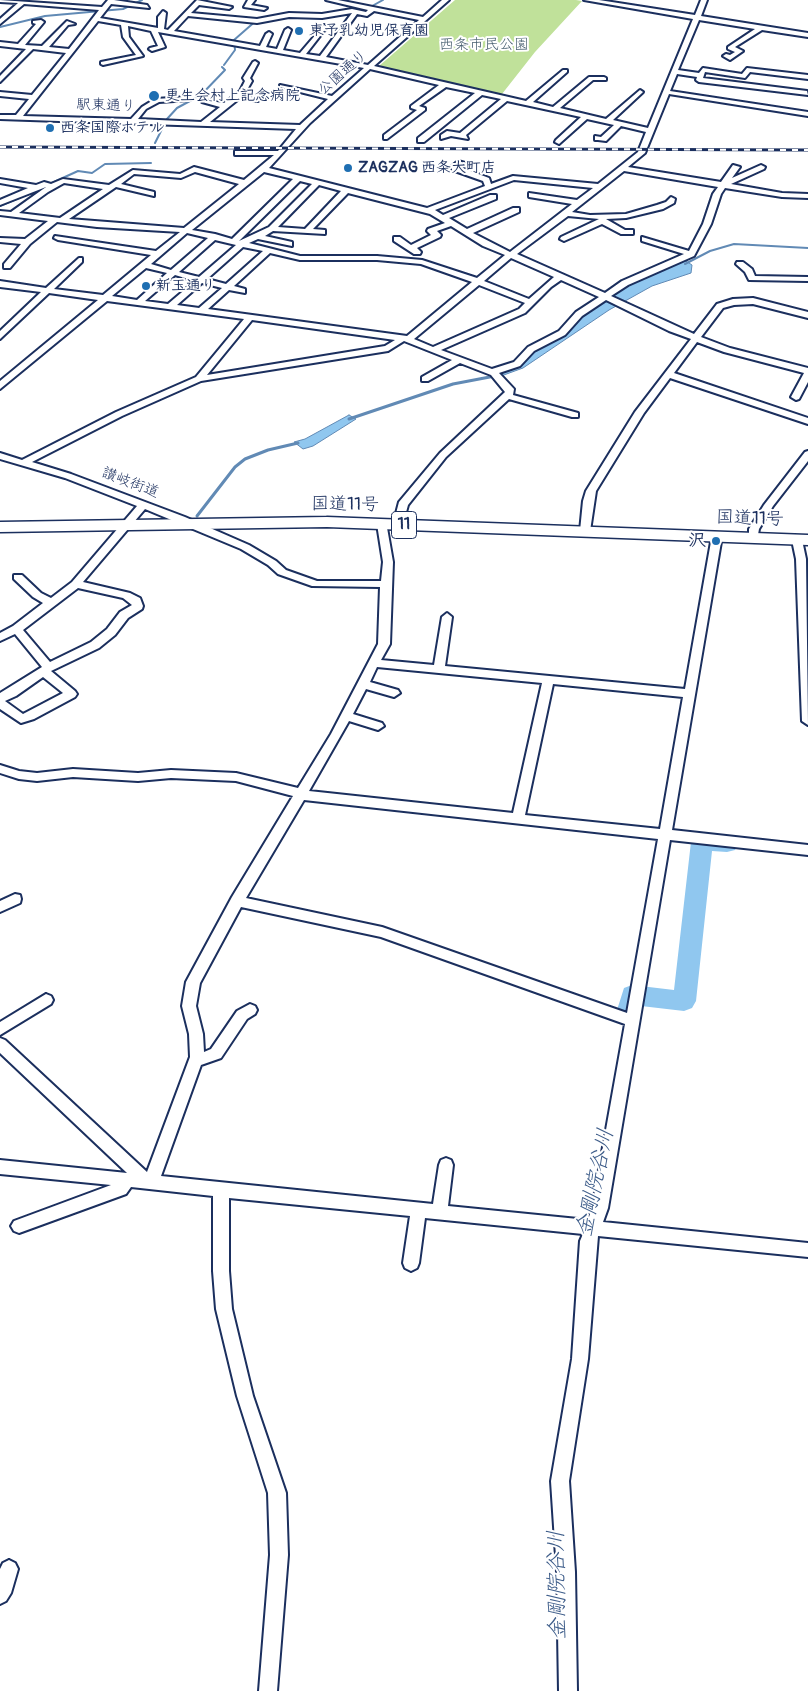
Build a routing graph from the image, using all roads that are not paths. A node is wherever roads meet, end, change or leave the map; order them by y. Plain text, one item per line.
1 (0, 0) edge
2 (252, 0) edge
3 (329, 0) edge
4 (380, 0) edge
5 (446, 0) edge
6 (587, 0) edge
7 (704, 0) edge
8 (8, 1) edge
9 (110, 1) edge
10 (344, 1) edge
11 (23, 2) junction
12 (198, 2) edge
13 (63, 3) edge
14 (150, 7) dead end
15 (229, 7) dead end
16 (0, 8) edge
17 (264, 8) dead end
18 (370, 8) junction
19 (104, 9) junction
20 (244, 12) dead end
21 (355, 13) junction
22 (163, 14) dead end
23 (186, 14) junction
24 (696, 18) junction
25 (96, 19) junction
26 (424, 19) junction
27 (244, 20) junction
28 (0, 22) edge
29 (35, 22) dead end
30 (72, 24) dead end
31 (124, 24) junction
32 (324, 27) dead end
33 (214, 28) dead end
34 (760, 28) junction
35 (153, 30) junction
36 (288, 30) dead end
37 (161, 31) junction
38 (169, 32) junction
39 (268, 34) dead end
40 (808, 35) edge
41 (207, 39) junction
42 (0, 44) edge
43 (20, 46) junction
44 (32, 47) junction
45 (44, 48) junction
46 (263, 48) junction
47 (152, 49) dead end
48 (280, 50) junction
49 (70, 51) junction
50 (302, 54) junction
51 (726, 56) dead end
52 (322, 58) junction
53 (103, 63) dead end
54 (255, 63) dead end
55 (370, 67) junction
56 (565, 71) dead end
57 (674, 72) junction
58 (581, 75) dead end
59 (701, 75) junction
60 (808, 77) edge
61 (591, 78) junction
62 (604, 79) dead end
63 (0, 80) edge
64 (303, 80) dead end
65 (445, 84) junction
66 (282, 86) dead end
67 (293, 88) junction
68 (481, 92) junction
69 (640, 92) dead end
70 (666, 92) junction
71 (807, 93) edge
72 (0, 94) edge
73 (239, 96) junction
74 (33, 97) junction
75 (333, 98) junction
76 (506, 98) junction
77 (188, 99) dead end
78 (256, 100) dead end
79 (204, 101) dead end
80 (528, 103) junction
81 (226, 106) junction
82 (555, 109) junction
83 (808, 114) edge
84 (0, 116) edge
85 (586, 116) junction
86 (18, 117) junction
87 (133, 121) junction
88 (608, 122) junction
89 (204, 123) junction
90 (619, 124) junction
91 (301, 126) junction
92 (650, 131) junction
93 (387, 137) dead end
94 (444, 137) dead end
95 (598, 138) dead end
96 (421, 140) dead end
97 (559, 142) dead end
98 (238, 153) dead end
99 (280, 153) junction
100 (460, 163) dead end
101 (736, 167) dead end
102 (760, 167) dead end
103 (263, 168) junction
104 (622, 168) junction
105 (298, 177) junction
106 (0, 181) edge
107 (318, 182) junction
108 (245, 183) junction
109 (53, 185) junction
110 (112, 185) junction
111 (723, 185) junction
112 (600, 186) junction
113 (35, 187) junction
114 (489, 187) junction
115 (347, 189) junction
116 (151, 194) dead end
117 (532, 195) dead end
118 (808, 196) edge
119 (493, 197) dead end
120 (671, 199) dead end
121 (0, 203) edge
122 (578, 203) junction
123 (429, 210) junction
124 (516, 210) dead end
125 (0, 213) edge
126 (566, 213) junction
127 (13, 214) junction
128 (443, 218) junction
129 (59, 219) junction
130 (602, 219) junction
131 (452, 224) junction
132 (186, 230) junction
133 (272, 230) junction
134 (308, 230) junction
135 (322, 232) dead end
136 (466, 232) junction
137 (630, 232) dead end
138 (215, 236) junction
139 (258, 236) junction
140 (58, 238) dead end
141 (397, 239) dead end
142 (564, 239) dead end
143 (645, 239) dead end
144 (0, 240) edge
145 (27, 242) junction
146 (239, 242) junction
147 (289, 244) dead end
148 (411, 248) junction
149 (268, 250) junction
150 (157, 254) junction
151 (691, 254) junction
152 (511, 255) junction
153 (79, 260) dead end
154 (426, 263) junction
155 (740, 264) dead end
156 (145, 265) junction
157 (7, 266) dead end
158 (173, 272) junction
159 (561, 276) junction
160 (808, 279) edge
161 (202, 280) junction
162 (478, 281) junction
163 (0, 284) edge
164 (228, 287) junction
165 (49, 290) junction
166 (242, 291) dead end
167 (606, 296) junction
168 (105, 298) junction
169 (139, 302) junction
170 (530, 302) junction
171 (171, 306) junction
172 (202, 310) junction
173 (808, 315) edge
174 (250, 317) junction
175 (219, 335) dead end
176 (0, 336) edge
177 (232, 338) junction
178 (406, 338) junction
179 (694, 338) junction
180 (435, 349) junction
181 (460, 359) junction
182 (808, 372) edge
183 (495, 374) junction
184 (667, 374) junction
185 (199, 379) junction
186 (425, 379) dead end
187 (0, 386) edge
188 (508, 396) junction
189 (796, 397) dead end
190 (575, 414) dead end
191 (808, 421) edge
192 (808, 454) edge
193 (0, 456) edge
194 (23, 463) junction
195 (144, 504) junction
196 (127, 524) junction
197 (191, 524) junction
198 (382, 524) junction
199 (398, 525) junction
200 (0, 526) edge
201 (585, 531) junction
202 (717, 536) junction
203 (754, 538) junction
204 (803, 540) edge
205 (18, 577) dead end
206 (76, 584) junction
207 (386, 584) junction
208 (51, 604) junction
209 (447, 617) dead end
210 (18, 629) junction
211 (0, 637) edge
212 (374, 663) junction
213 (439, 669) junction
214 (46, 670) junction
215 (548, 680) junction
216 (363, 684) junction
217 (394, 693) dead end
218 (690, 694) junction
219 (0, 698) edge
220 (0, 703) edge
221 (808, 706) edge
222 (346, 716) junction
223 (808, 721) edge
224 (378, 726) dead end
225 (0, 769) edge
226 (300, 794) junction
227 (518, 818) junction
228 (666, 834) junction
229 (808, 850) edge
230 (15, 899) dead end
231 (237, 901) junction
232 (3, 911) edge
233 (46, 1000) dead end
234 (250, 1010) dead end
235 (632, 1021) junction
236 (0, 1029) edge
237 (0, 1044) edge
238 (196, 1060) junction
239 (446, 1165) dead end
240 (0, 1167) edge
241 (148, 1181) junction
242 (126, 1182) junction
243 (220, 1191) junction
244 (418, 1210) junction
245 (439, 1212) junction
246 (19, 1226) dead end
247 (592, 1228) junction
248 (808, 1250) edge
249 (411, 1263) dead end
250 (9, 1569) dead end
251 (0, 1595) edge
252 (268, 1691) edge
253 (568, 1691) edge

1 - 8 street
2 - 17 street
3 - 10 street
4 - 18 street
5 - 26 street, 公園通り
6 - 24 street
7 - 24 street
8 - 11 street
8 - 16 street
9 - 14 street
9 - 19 street
10 - 18 street
11 - 13 street
11 - 28 street
12 - 15 street
12 - 23 street
13 - 19 street
18 - 21 street
18 - 26 street
19 - 25 street
20 - 27 street
21 - 27 street
21 - 52 street
22 - 37 street
23 - 27 street
23 - 38 street
24 - 34 street
24 - 57 street
25 - 31 street
25 - 49 street
26 - 55 street, 公園通り
29 - 43 street
30 - 45 street
31 - 35 street
31 - 53 street
32 - 50 street
33 - 41 street
34 - 40 street
34 - 51 street
35 - 37 street
35 - 47 street
36 - 48 street
37 - 38 street
38 - 41 street
39 - 46 street
41 - 46 street
42 - 43 street
43 - 44 street
44 - 45 street
44 - 63 street
45 - 49 street
46 - 48 street
48 - 50 street
49 - 74 street
50 - 52 street
52 - 55 street
54 - 73 street
55 - 65 street
55 - 75 street, 公園通り
56 - 80 street
57 - 59 street
57 - 70 street
58 - 61 street
59 - 60 street
59 - 71 street
61 - 62 street
61 - 82 street
64 - 67 street
65 - 68 street
65 - 93 street
66 - 67 street
67 - 75 street
68 - 76 street
68 - 96 street
69 - 88 street
70 - 83 street
70 - 92 street
72 - 74 street
73 - 78 street
73 - 81 street
74 - 86 street
75 - 91 street, 公園通り
76 - 80 street
76 - 94 street
77 - 87 street
79 - 81 street
80 - 82 street
81 - 89 street
82 - 85 street
84 - 86 street, 駅東通り
85 - 88 street
85 - 97 street
86 - 87 street, 駅東通り
87 - 89 street, 駅東通り
88 - 90 street
89 - 91 street, 駅東通り
90 - 92 street
90 - 95 street
91 - 99 street, 公園通り
92 - 104 street
98 - 99 street
99 - 103 street, 公園通り
100 - 114 street
101 - 111 street
102 - 111 street
103 - 105 street
103 - 108 street, 公園通り
104 - 111 street
104 - 112 street
105 - 107 street
105 - 146 street
106 - 113 street
107 - 115 street
107 - 133 street
108 - 110 street
108 - 132 street, 公園通り
109 - 110 street
109 - 113 street
109 - 127 street
110 - 116 street
110 - 129 street
111 - 118 street
111 - 151 street
112 - 114 street
112 - 122 street
113 - 121 street
114 - 123 street
115 - 123 street
115 - 134 street
117 - 122 street
119 - 128 street
120 - 130 street
122 - 126 street
123 - 128 street
124 - 136 street
125 - 127 street
126 - 130 street
126 - 152 street
127 - 129 street
128 - 131 street
129 - 132 street
129 - 145 street
130 - 137 street
130 - 142 street
131 - 136 street
131 - 148 street
132 - 138 street
132 - 150 street, 公園通り
133 - 134 street
133 - 139 street
134 - 135 street
136 - 152 street
138 - 146 street
138 - 158 street
139 - 146 street
139 - 147 street
140 - 150 street
141 - 148 street
143 - 151 street
144 - 145 street
145 - 157 street
146 - 149 street
146 - 161 street
148 - 154 street
149 - 154 street
149 - 164 street
150 - 156 street, 公園通り
151 - 167 street
152 - 159 street
152 - 162 street
153 - 165 street
154 - 162 street
155 - 160 street
156 - 158 street
156 - 168 street, 公園通り
158 - 161 street
158 - 169 street
159 - 167 street
159 - 170 street
161 - 164 street
161 - 171 street
162 - 170 street
162 - 178 street
163 - 165 street
164 - 166 street
164 - 172 street
165 - 168 street
165 - 176 street
167 - 179 street
167 - 183 street
168 - 169 street
168 - 187 street, 公園通り
169 - 171 street
170 - 180 street
171 - 172 street
172 - 174 street
173 - 179 street
174 - 177 street
174 - 178 street
175 - 177 street
177 - 185 street
178 - 180 street
178 - 185 street
179 - 182 street
179 - 184 street
180 - 181 street
181 - 183 street
181 - 186 street
182 - 189 street
183 - 188 street
184 - 191 street
184 - 201 street
185 - 194 street
188 - 190 street
188 - 199 street
192 - 203 street
193 - 194 street, 讃岐街道
194 - 195 street, 讃岐街道
195 - 196 street
195 - 197 street, 讃岐街道
196 - 197 highway, 国道11号 / 11
196 - 200 highway, 国道11号 / 11
196 - 206 street
197 - 198 highway, 国道11号 / 11
197 - 207 street, 讃岐街道
198 - 199 highway, 国道11号 / 11
198 - 207 street
199 - 201 highway, 国道11号 / 11
201 - 202 highway, 国道11号 / 11
202 - 203 highway, 国道11号 / 11
202 - 218 street
203 - 204 highway, 国道11号 / 11
204 - 221 street
205 - 208 street
206 - 208 street
206 - 214 street
207 - 212 street
208 - 210 street
209 - 213 street
210 - 211 street
210 - 214 street
212 - 213 street
212 - 216 street
213 - 215 street
214 - 219 street
214 - 220 street
215 - 218 street
215 - 227 street
216 - 217 street
216 - 222 street
218 - 228 street
221 - 223 street
222 - 224 street
222 - 226 street
225 - 226 street
226 - 227 street
226 - 231 street
227 - 228 street
228 - 229 street
228 - 235 street
230 - 232 street
231 - 235 street
231 - 238 street
233 - 236 street
234 - 238 street
235 - 247 street
237 - 241 street
238 - 241 street
239 - 245 street
240 - 242 street
241 - 242 street
241 - 243 street
242 - 246 street
243 - 244 street
243 - 252 street
244 - 245 street
244 - 249 street
245 - 247 street
247 - 248 street
247 - 253 street
250 - 251 street

